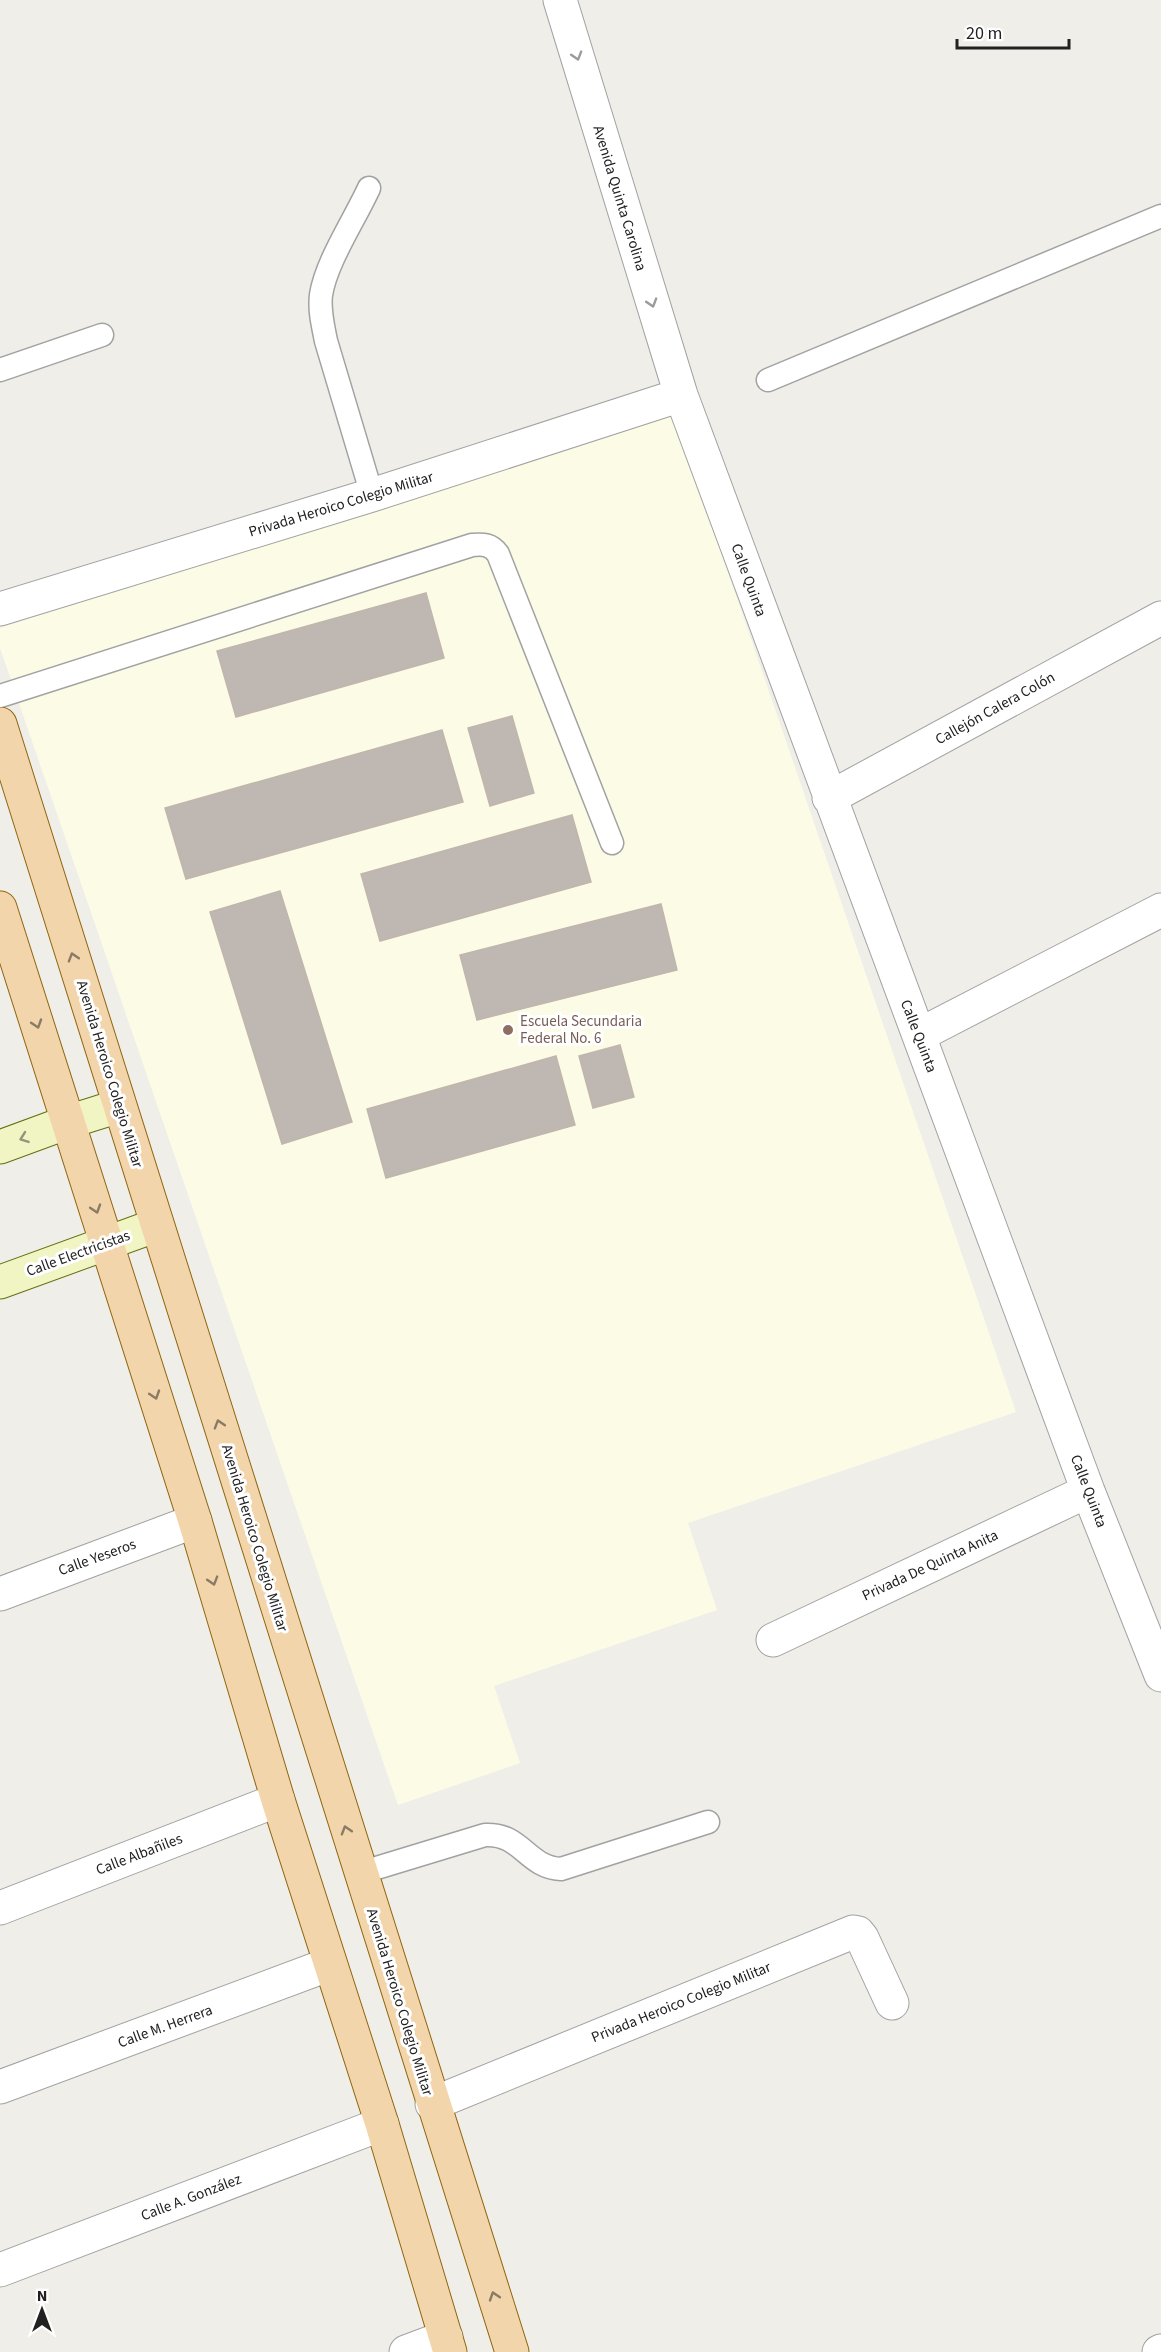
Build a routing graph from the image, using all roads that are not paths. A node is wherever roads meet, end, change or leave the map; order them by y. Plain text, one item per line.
1 (560, 0) edge
2 (369, 188) dead end
3 (1161, 216) edge
4 (102, 335) dead end
5 (0, 370) edge
6 (768, 380) dead end
7 (681, 395) junction
8 (372, 495) junction
9 (0, 609) edge
10 (1161, 618) edge
11 (0, 696) edge
12 (0, 724) edge
13 (829, 798) junction
14 (612, 843) dead end
15 (0, 908) edge
16 (1161, 910) edge
17 (919, 1035) junction
18 (119, 1106) junction
19 (68, 1122) junction
20 (0, 1147) edge
21 (157, 1225) junction
22 (107, 1243) junction
23 (0, 1282) edge
24 (1088, 1491) junction
25 (195, 1521) junction
26 (0, 1594) edge
27 (773, 1640) dead end
28 (1161, 1675) edge
29 (278, 1800) junction
30 (708, 1822) dead end
31 (360, 1873) junction
32 (0, 1908) edge
33 (330, 1964) junction
34 (892, 2002) dead end
35 (0, 2087) edge
36 (432, 2104) junction
37 (382, 2124) junction
38 (0, 2270) edge
39 (448, 2345) edge
40 (406, 2352) edge
41 (512, 2352) edge

1 -> 7 street, Avenida Quinta Carolina
2 - 8 lane
3 - 6 lane
4 - 5 lane
7 - 8 street, Privada Heroico Colegio Militar
7 - 13 street, Calle Quinta
8 - 9 street, Privada Heroico Colegio Militar
10 - 13 street, Callejón Calera Colón
11 - 14 lane
18 -> 12 main road, Avenida Heroico Colegio Militar
13 - 17 street, Calle Quinta
15 -> 19 main road
16 - 17 street
17 - 24 street, Calle Quinta
18 - 19 street
18 - 21 main road, Avenida Heroico Colegio Militar
19 -> 20 street
19 -> 22 main road
21 - 22 street, Calle Electricistas
31 -> 21 main road, Avenida Heroico Colegio Militar
22 - 23 street, Calle Electricistas
22 -> 25 main road
24 - 27 street, Privada De Quinta Anita
24 - 28 street, Calle Quinta
25 - 26 street, Calle Yeseros
25 -> 29 main road
29 - 32 street, Calle Albañiles
29 - 33 main road
30 - 31 lane
31 - 36 main road, Avenida Heroico Colegio Militar
33 - 35 street, Calle M. Herrera
33 - 37 main road
34 - 36 street, Privada Heroico Colegio Militar
41 -> 36 main road, Avenida Heroico Colegio Militar
37 - 38 street, Calle A. González
37 - 39 main road
39 - 40 street

